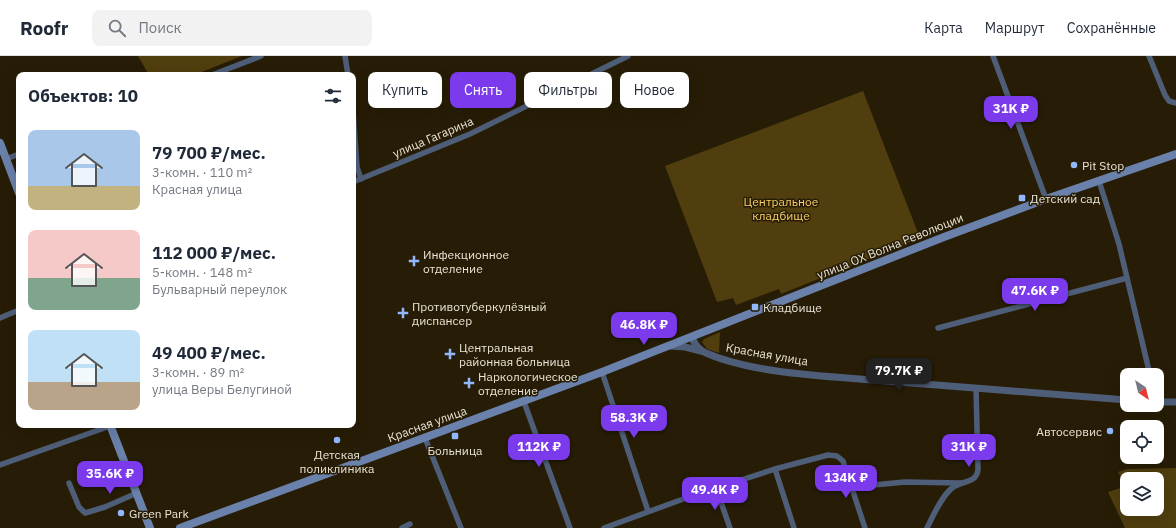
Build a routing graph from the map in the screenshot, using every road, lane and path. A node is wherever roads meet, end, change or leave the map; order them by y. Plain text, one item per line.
1 (261, 56) edge
2 (345, 56) edge
3 (628, 56) edge
4 (993, 56) edge
5 (1150, 56) edge
6 (220, 72) edge
7 (348, 72) edge
8 (1176, 103) edge
9 (0, 143) edge
10 (356, 153) edge
11 (1176, 154) edge
12 (16, 155) edge
13 (3, 160) edge
14 (360, 179) junction
15 (356, 181) edge
16 (1099, 181) junction
17 (16, 187) edge
18 (1046, 199) junction
19 (1127, 278) junction
20 (16, 311) edge
21 (0, 318) edge
22 (938, 328) dead end
23 (692, 338) junction
24 (670, 346) junction
25 (709, 354) junction
26 (1148, 368) edge
27 (602, 372) junction
28 (976, 388) junction
29 (1120, 399) edge
30 (524, 402) junction
31 (1164, 402) edge
32 (1176, 402) edge
33 (102, 428) edge
34 (111, 428) edge
35 (425, 438) junction
36 (0, 465) edge
37 (775, 470) junction
38 (69, 483) dead end
39 (963, 483) junction
40 (852, 487) junction
41 (716, 488) junction
42 (137, 493) junction
43 (648, 511) junction
44 (410, 524) dead end
45 (150, 528) edge
46 (180, 528) edge
47 (402, 528) edge
48 (461, 528) edge
49 (570, 528) edge
50 (604, 528) edge
51 (730, 528) edge
52 (794, 528) edge
53 (865, 528) edge
54 (927, 528) edge

1 - 6 street
2 - 7 street
3 - 14 street, улица Гагарина
4 - 18 street
5 - 8 street
9 - 13 main road
10 - 14 street
11 - 16 main road, улица ОХ Волна Революции
12 - 13 street
13 - 17 main road
14 - 15 street, улица Гагарина
16 - 18 main road, улица ОХ Волна Революции
16 - 19 street
18 - 23 main road, улица ОХ Волна Революции
19 - 22 street
19 - 26 street
20 - 21 street
23 - 24 main road, Красная улица
23 - 25 street, Красная улица
24 - 25 street
24 - 27 main road, Красная улица
25 - 28 street, Красная улица
27 - 30 main road, Красная улица
27 - 43 street
28 - 29 street, Красная улица
28 - 39 street
30 - 35 main road, Красная улица
30 - 49 street
31 - 32 street
33 - 36 street
34 - 42 main road
35 - 46 main road, Красная улица
35 - 48 street
37 - 40 street
37 - 41 street
37 - 52 street
38 - 42 street
39 - 40 street
39 - 54 street
40 - 53 street
41 - 43 street
41 - 51 street
42 - 45 main road
43 - 50 street
44 - 47 street

